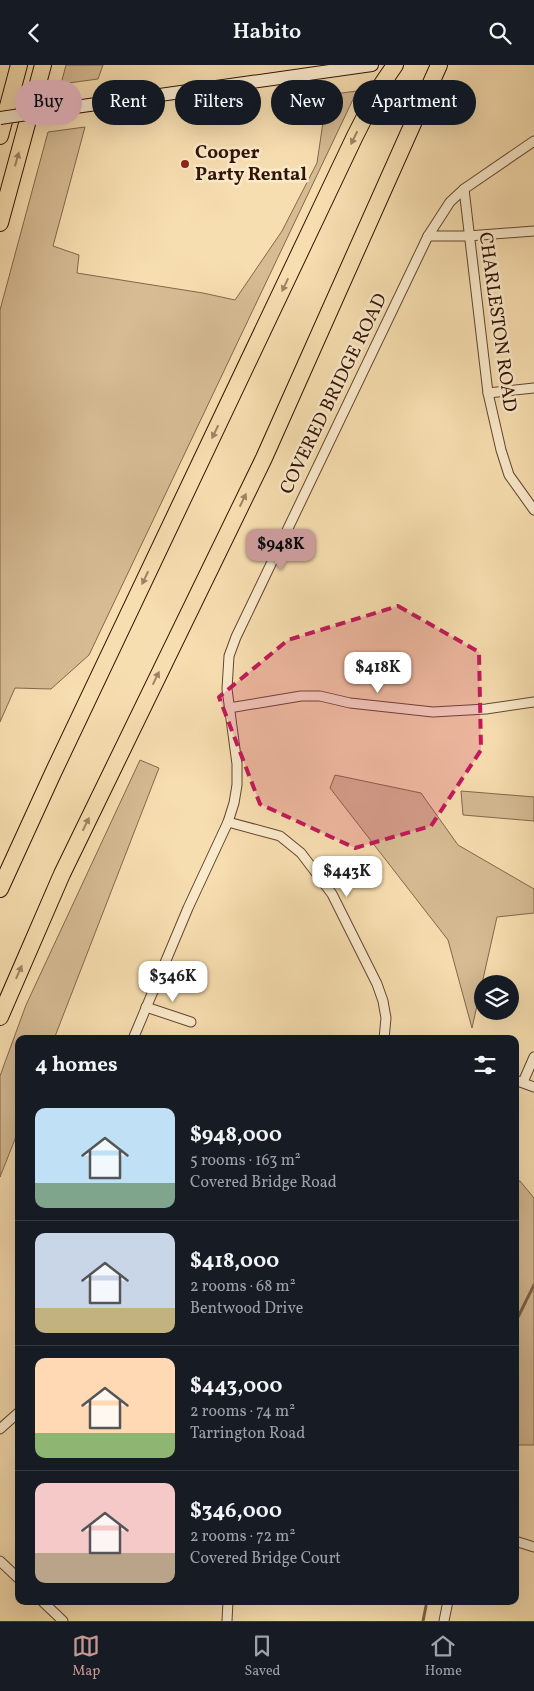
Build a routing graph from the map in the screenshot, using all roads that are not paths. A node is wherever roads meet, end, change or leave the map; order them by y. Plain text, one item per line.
1 (19, 65) edge
2 (43, 65) edge
3 (369, 65) edge
4 (395, 65) edge
5 (438, 65) edge
6 (334, 68) edge
7 (0, 118) edge
8 (0, 136) edge
9 (534, 141) edge
10 (464, 189) junction
11 (0, 223) edge
12 (534, 231) edge
13 (428, 236) junction
14 (468, 236) junction
15 (534, 389) edge
16 (488, 393) junction
17 (534, 510) edge
18 (534, 702) edge
19 (230, 708) junction
20 (228, 822) junction
21 (0, 889) edge
22 (146, 1007) junction
23 (0, 1017) edge
24 (191, 1022) dead end
25 (135, 1035) edge
26 (384, 1035) edge
27 (534, 1057) edge
28 (519, 1081) edge
29 (534, 1087) edge
30 (15, 1416) edge
31 (0, 1429) edge
32 (519, 1542) edge
33 (534, 1547) edge
34 (0, 1563) edge
35 (15, 1576) edge
36 (46, 1605) edge
37 (228, 1605) edge
38 (447, 1605) edge
39 (62, 1621) edge
40 (227, 1621) edge
41 (444, 1621) edge

1 - 8 highway
11 -> 2 highway
3 - 6 street
4 -> 21 highway
23 -> 5 highway
6 - 7 street, bridge
9 - 10 street, COVERED BRIDGE ROAD
10 - 13 street, COVERED BRIDGE ROAD
10 - 14 street, CHARLESTON ROAD
12 - 14 street
13 - 14 street
13 - 19 street, COVERED BRIDGE ROAD
14 - 16 street, CHARLESTON ROAD
15 - 16 street
16 - 17 street, CHARLESTON ROAD
18 - 19 street
19 - 20 street, COVERED BRIDGE ROAD
20 - 22 street, COVERED BRIDGE ROAD
20 - 26 street
22 - 24 street
22 - 25 street, COVERED BRIDGE ROAD
27 - 28 street
28 - 29 street
30 - 31 street
32 - 33 street
34 - 35 street
36 - 39 street
37 - 40 street
38 - 41 street

